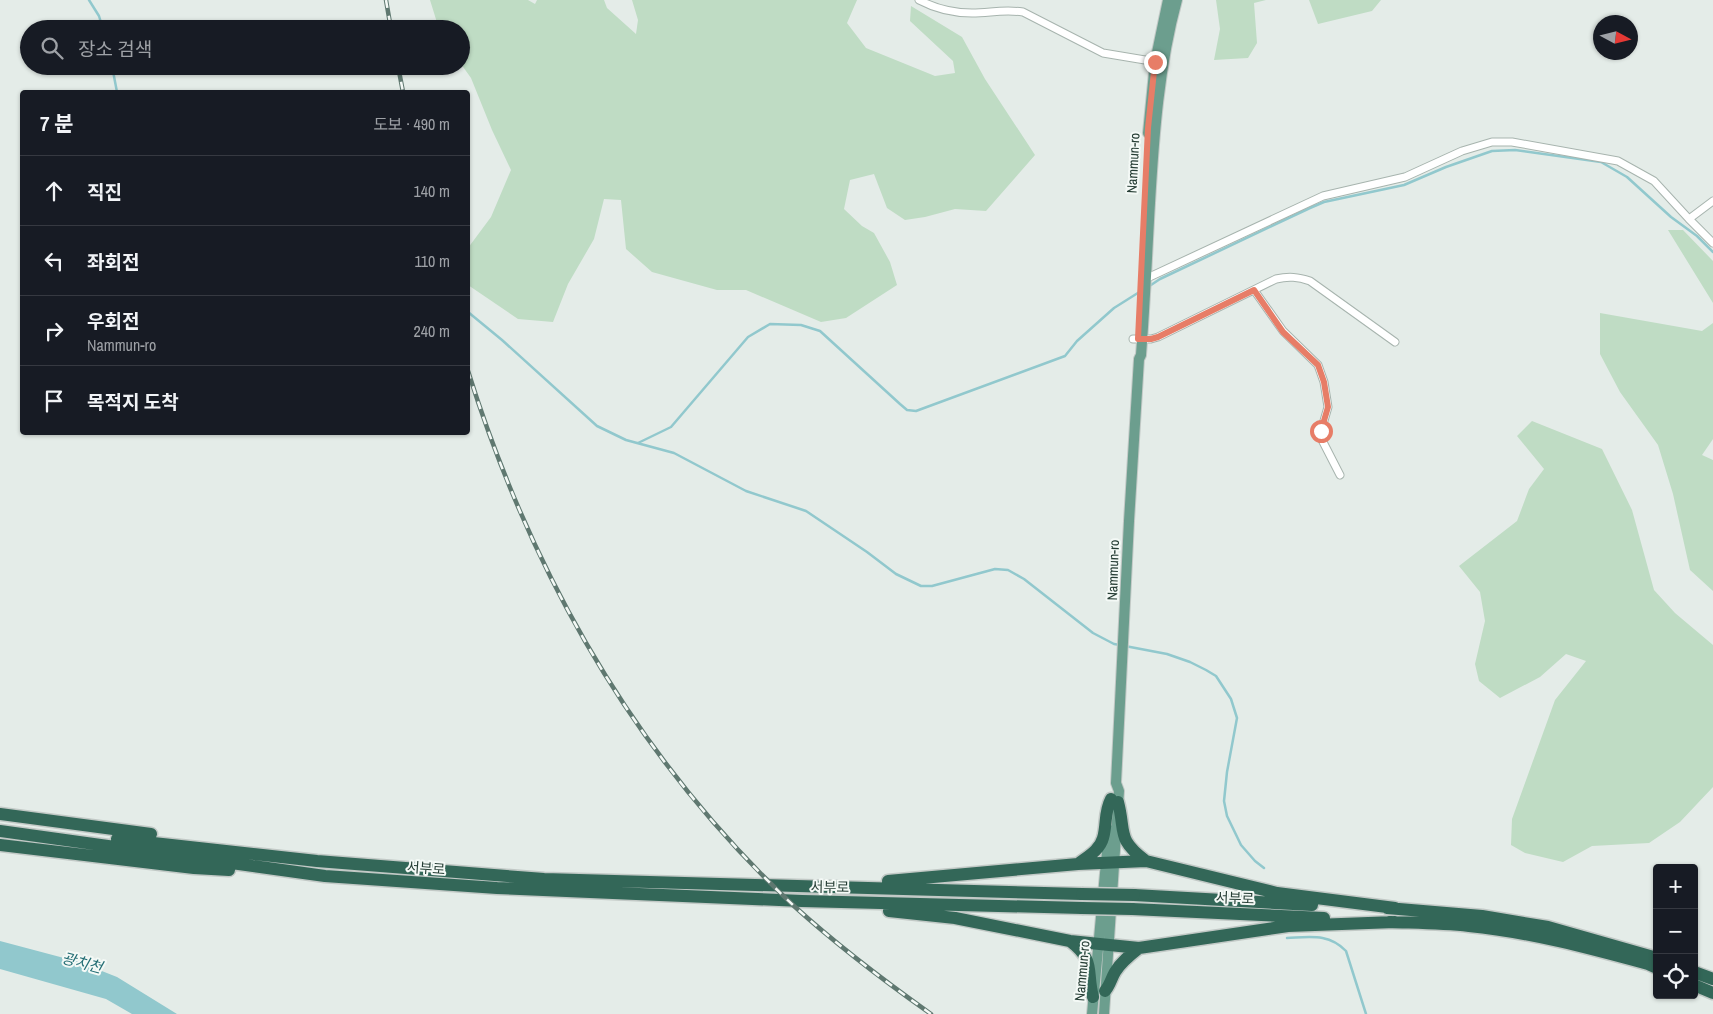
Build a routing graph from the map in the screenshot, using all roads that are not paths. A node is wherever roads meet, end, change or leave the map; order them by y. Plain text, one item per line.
1 (919, 0) edge
2 (1168, 0) edge
3 (1177, 0) edge
4 (1159, 62) junction
5 (1713, 201) edge
6 (1689, 219) junction
7 (1713, 243) edge
8 (1144, 282) junction
9 (1254, 290) junction
10 (1138, 339) junction
11 (1395, 342) dead end
12 (1340, 475) dead end
13 (1115, 800) junction
14 (0, 814) edge
15 (0, 822) edge
16 (0, 830) edge
17 (0, 845) edge
18 (316, 861) junction
19 (1146, 861) junction
20 (1110, 863) junction
21 (1078, 864) junction
22 (325, 876) junction
23 (802, 886) junction
24 (802, 901) junction
25 (1395, 908) junction
26 (1395, 922) junction
27 (1070, 941) junction
28 (1104, 945) junction
29 (1139, 948) junction
30 (1653, 957) edge
31 (1653, 966) edge
32 (1698, 973) edge
33 (1713, 979) edge
34 (1698, 987) edge
35 (1105, 991) junction
36 (1713, 993) edge
37 (1093, 997) junction
38 (1092, 1014) edge
39 (1104, 1014) edge

1 - 4 street
2 - 4 main road, Nammun-ro
3 - 4 main road, Nammun-ro
4 - 8 main road, Nammun-ro
5 - 6 street
6 - 7 street
6 - 8 street
8 - 10 main road, Nammun-ro
9 - 10 street
9 - 11 street
9 - 12 street
10 - 13 main road, Nammun-ro
13 - 19 highway
13 - 20 main road, Nammun-ro
13 - 21 highway
14 - 18 highway
15 - 18 highway, 서부로
16 - 22 highway, 서부로
17 - 22 highway
18 - 23 highway, 서부로
19 - 20 highway
19 - 25 highway
20 - 21 highway
20 - 28 main road, Nammun-ro
21 - 23 highway
22 - 24 highway, 서부로
23 - 25 highway, 서부로, bridge
24 - 26 highway, 서부로, bridge
24 - 27 highway
25 - 30 highway, 서부로
26 - 29 highway
26 - 31 highway, 서부로
27 - 28 highway
27 - 37 highway
28 - 29 highway
28 - 35 main road, Nammun-ro
28 - 37 main road, Nammun-ro
29 - 35 highway
32 - 33 highway
34 - 36 highway
35 - 39 main road, Nammun-ro
37 - 38 main road, Nammun-ro

